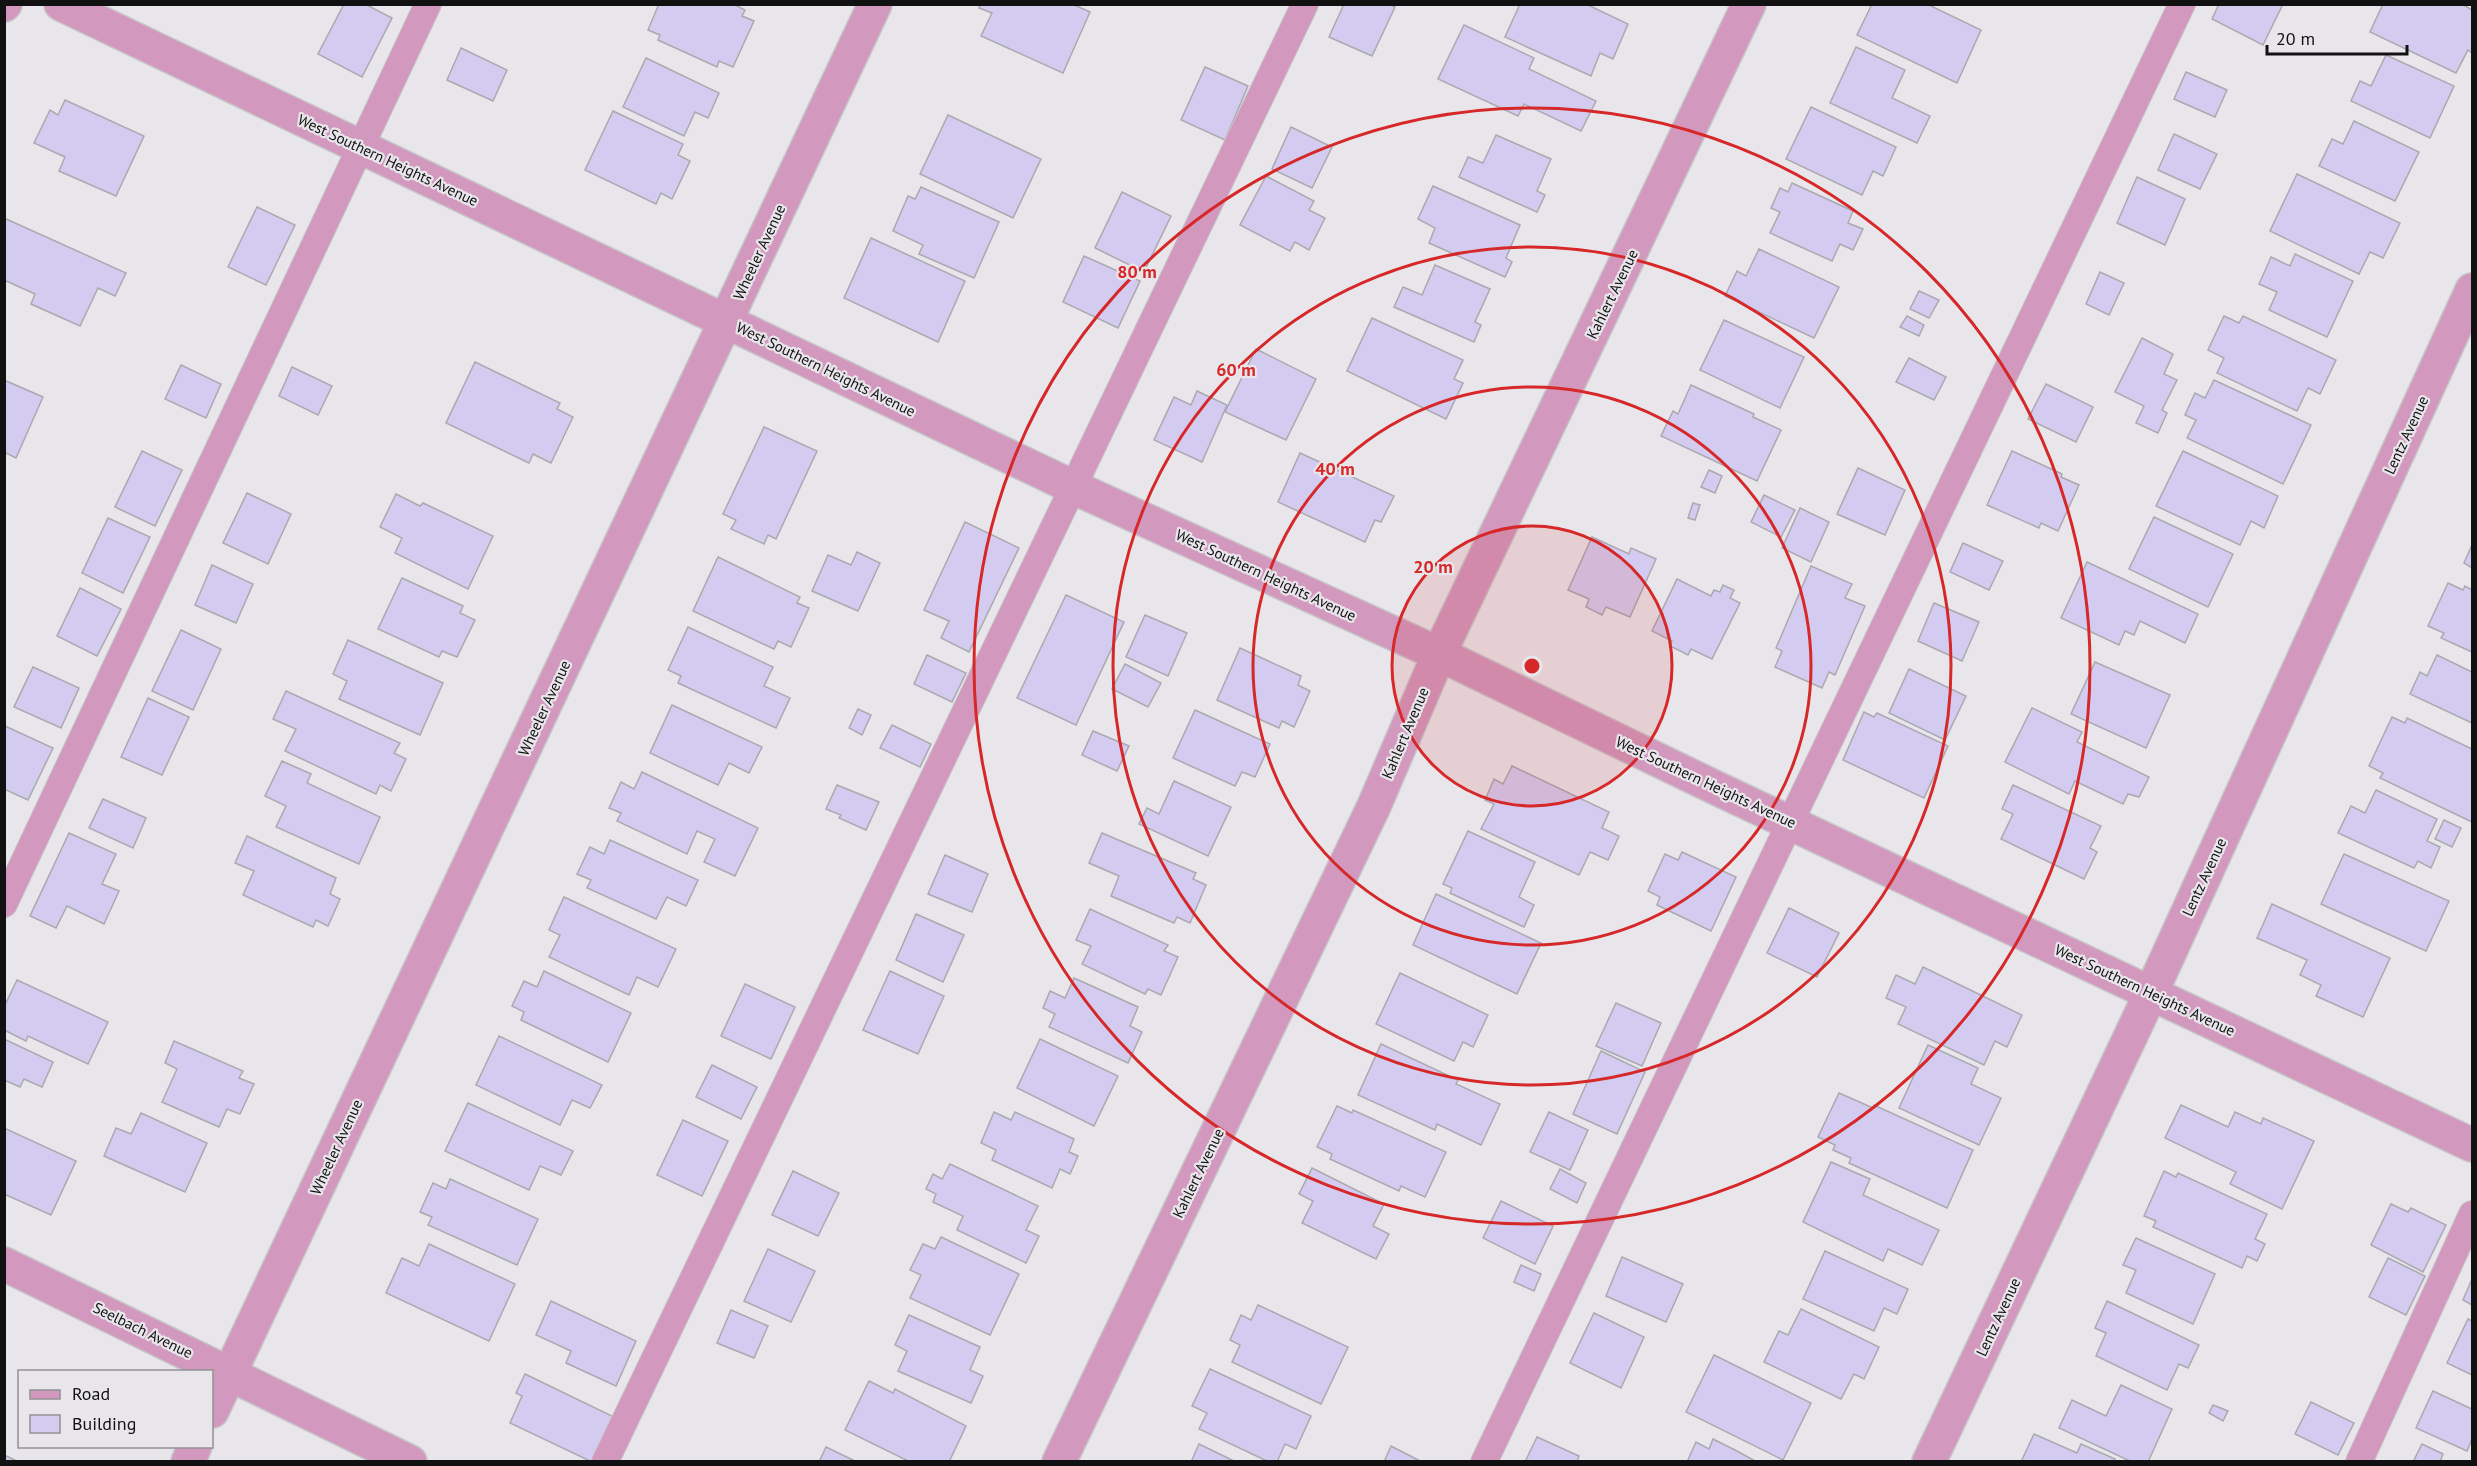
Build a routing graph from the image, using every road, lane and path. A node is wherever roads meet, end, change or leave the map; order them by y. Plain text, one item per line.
1 (61, 4) edge
2 (428, 4) edge
3 (875, 4) edge
4 (1305, 4) edge
5 (1749, 4) edge
6 (2182, 4) edge
7 (360, 147) junction
8 (2472, 290) edge
9 (727, 321) junction
10 (1075, 488) junction
11 (1439, 654) junction
12 (1791, 823) junction
13 (4, 904) edge
14 (2151, 993) junction
15 (2472, 1145) edge
16 (2472, 1214) edge
17 (4, 1264) edge
18 (230, 1372) junction
19 (213, 1409) edge
20 (410, 1461) edge
21 (606, 1461) edge
22 (1059, 1461) edge
23 (1484, 1461) edge
24 (1929, 1461) edge
25 (2359, 1461) edge

1 - 7 street, West Southern Heights Avenue
2 - 7 lane
3 - 9 street, Wheeler Avenue
4 - 10 lane
5 - 11 street, Kahlert Avenue
6 - 12 lane
7 - 9 street, West Southern Heights Avenue
7 - 13 lane
8 - 14 street, Lentz Avenue
9 - 10 street, West Southern Heights Avenue
9 - 18 street, Wheeler Avenue
10 - 11 street, West Southern Heights Avenue
10 - 21 lane
11 - 12 street, West Southern Heights Avenue
11 - 22 street, Kahlert Avenue
12 - 14 street, West Southern Heights Avenue
12 - 23 lane
14 - 15 street, West Southern Heights Avenue
14 - 24 street, Lentz Avenue
16 - 25 lane
17 - 18 street, Seelbach Avenue
18 - 19 street, Wheeler Avenue
18 - 20 street, Seelbach Avenue

